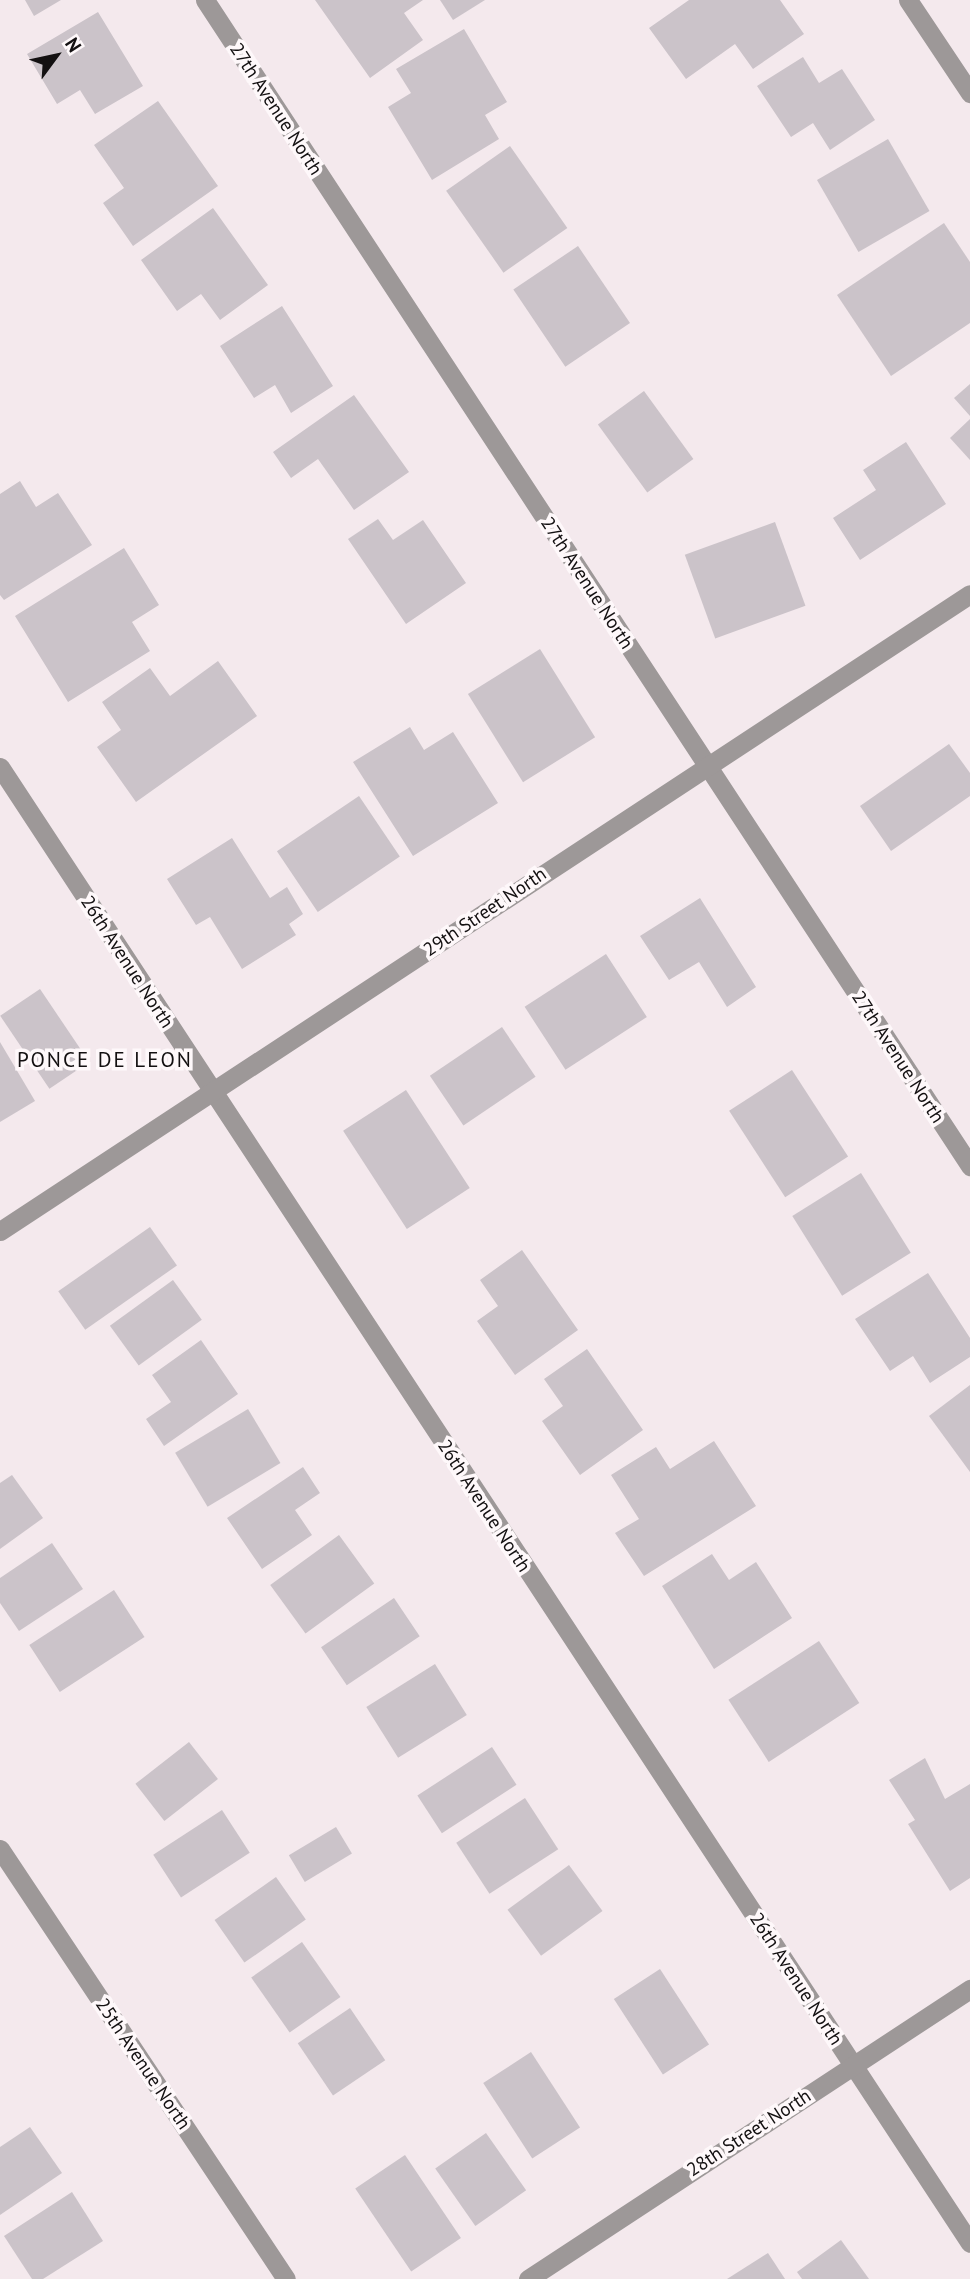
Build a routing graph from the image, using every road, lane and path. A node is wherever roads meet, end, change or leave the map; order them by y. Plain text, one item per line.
1 (205, 0) edge
2 (908, 0) edge
3 (970, 93) edge
4 (970, 594) edge
5 (707, 765) junction
6 (0, 767) edge
7 (213, 1093) junction
8 (970, 1166) edge
9 (0, 1231) edge
10 (0, 1849) edge
11 (970, 1989) edge
12 (852, 2065) junction
13 (970, 2243) edge
14 (286, 2279) edge
15 (528, 2279) edge

1 - 5 street, 27th Avenue North
2 - 3 street
4 - 5 street, 29th Street North
5 - 7 street, 29th Street North
5 - 8 street, 27th Avenue North
6 - 7 street, 26th Avenue North
7 - 9 street, 29th Street North
7 - 12 street, 26th Avenue North
10 - 14 street, 25th Avenue North
11 - 12 street, 28th Street North
12 - 13 street, 26th Avenue North
12 - 15 street, 28th Street North

